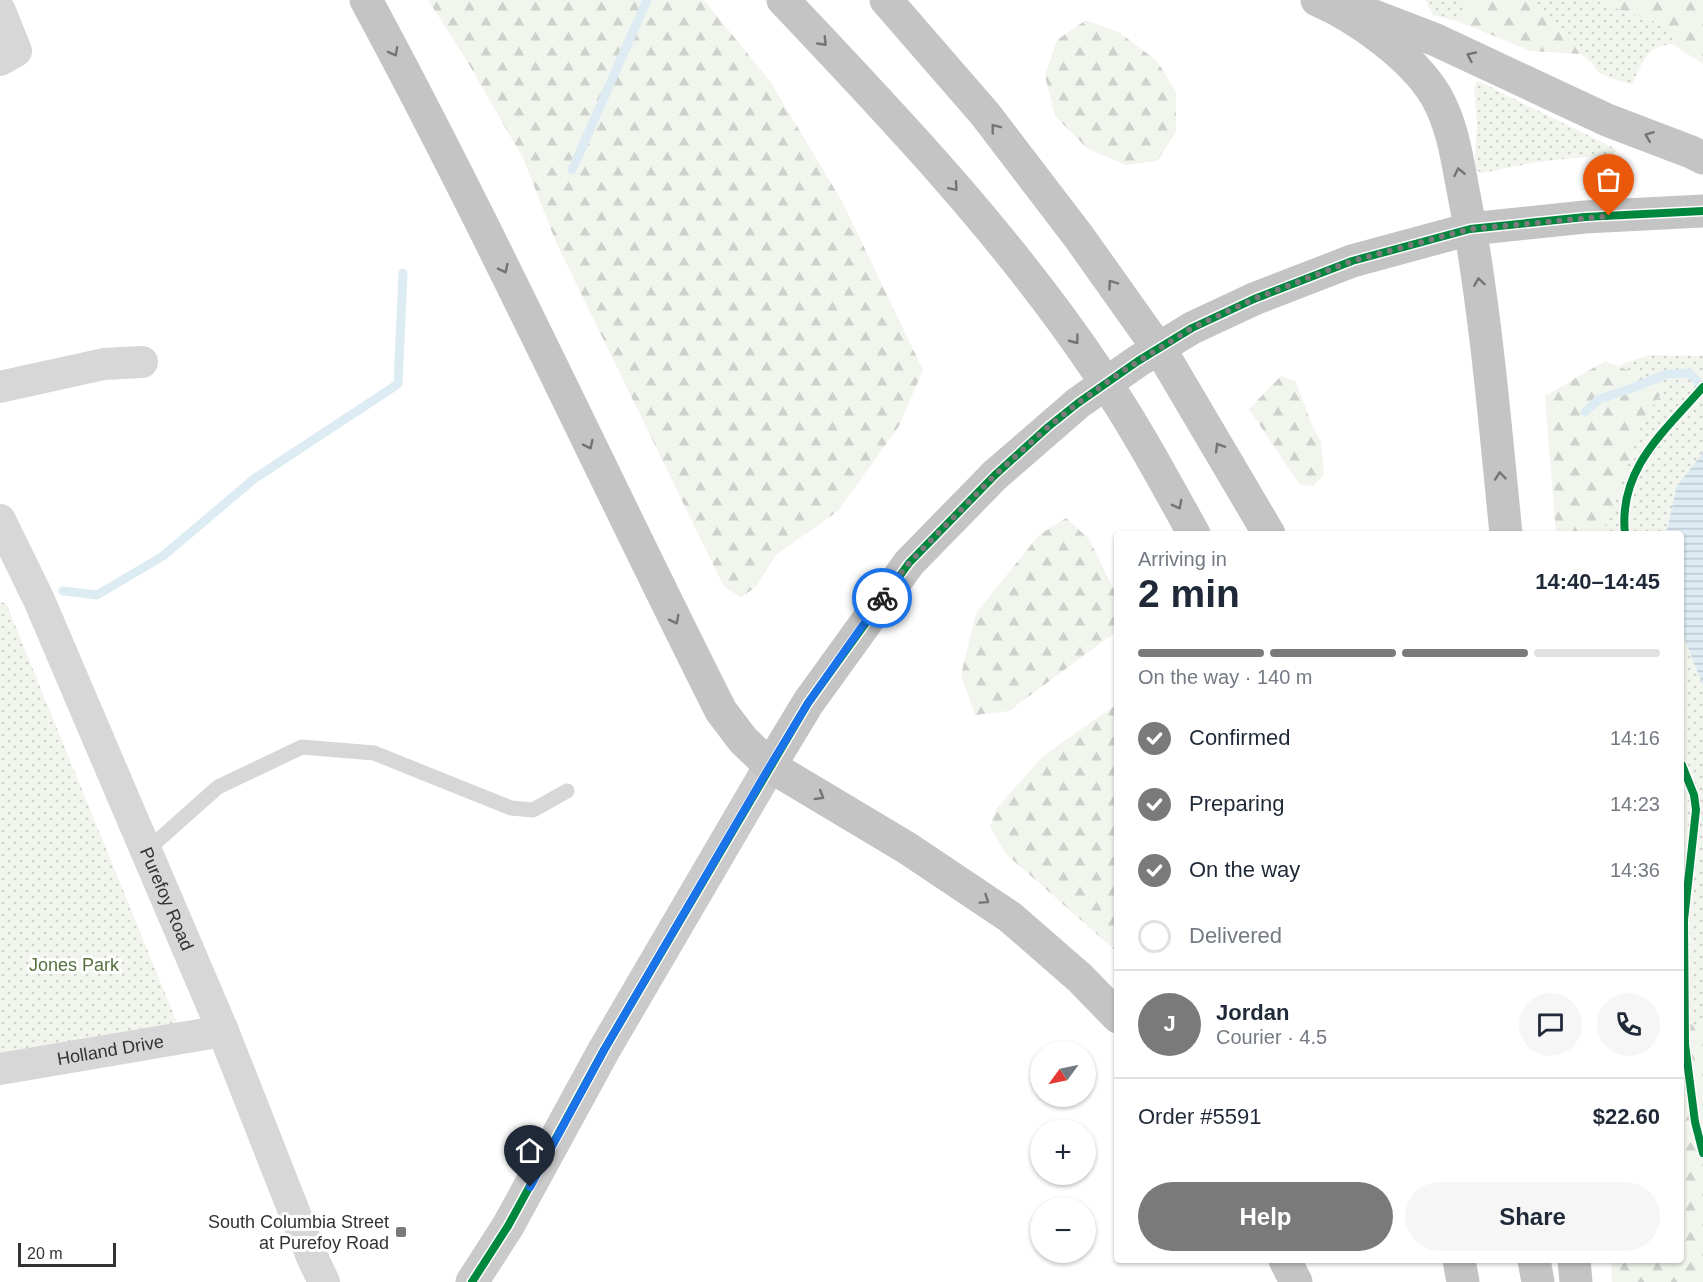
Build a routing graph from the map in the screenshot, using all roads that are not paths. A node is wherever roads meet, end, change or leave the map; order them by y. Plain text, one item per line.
1 (366, 0) edge
2 (783, 0) edge
3 (885, 0) edge
4 (1321, 2) edge
5 (0, 11) edge
6 (0, 60) edge
7 (1703, 159) edge
8 (1703, 211) edge
9 (1470, 229) junction
10 (142, 362) dead end
11 (0, 387) edge
12 (0, 520) edge
13 (1192, 531) edge
14 (1267, 531) edge
15 (1506, 531) edge
16 (770, 766) junction
17 (567, 791) dead end
18 (146, 851) junction
19 (1114, 1013) edge
20 (223, 1031) junction
21 (0, 1069) edge
22 (1286, 1263) edge
23 (1460, 1263) edge
24 (1535, 1263) edge
25 (1574, 1263) edge
26 (324, 1282) edge
27 (472, 1282) edge
28 (1296, 1282) edge
29 (1463, 1282) edge
30 (1538, 1282) edge
31 (1576, 1282) edge

1 -> 16 highway
2 -> 13 highway
14 -> 3 highway
7 -> 4 highway
9 -> 4 highway
5 - 6 street
8 - 9 highway
15 -> 9 highway
9 - 16 highway, bridge
10 - 11 street
12 - 18 street, Purefoy Road
16 -> 19 highway
16 - 27 main road
17 - 18 lane
18 - 20 street, Purefoy Road
20 - 21 street, Holland Drive
20 - 26 street, Purefoy Road
22 - 28 highway
23 - 29 highway
24 - 30 highway
25 - 31 highway

